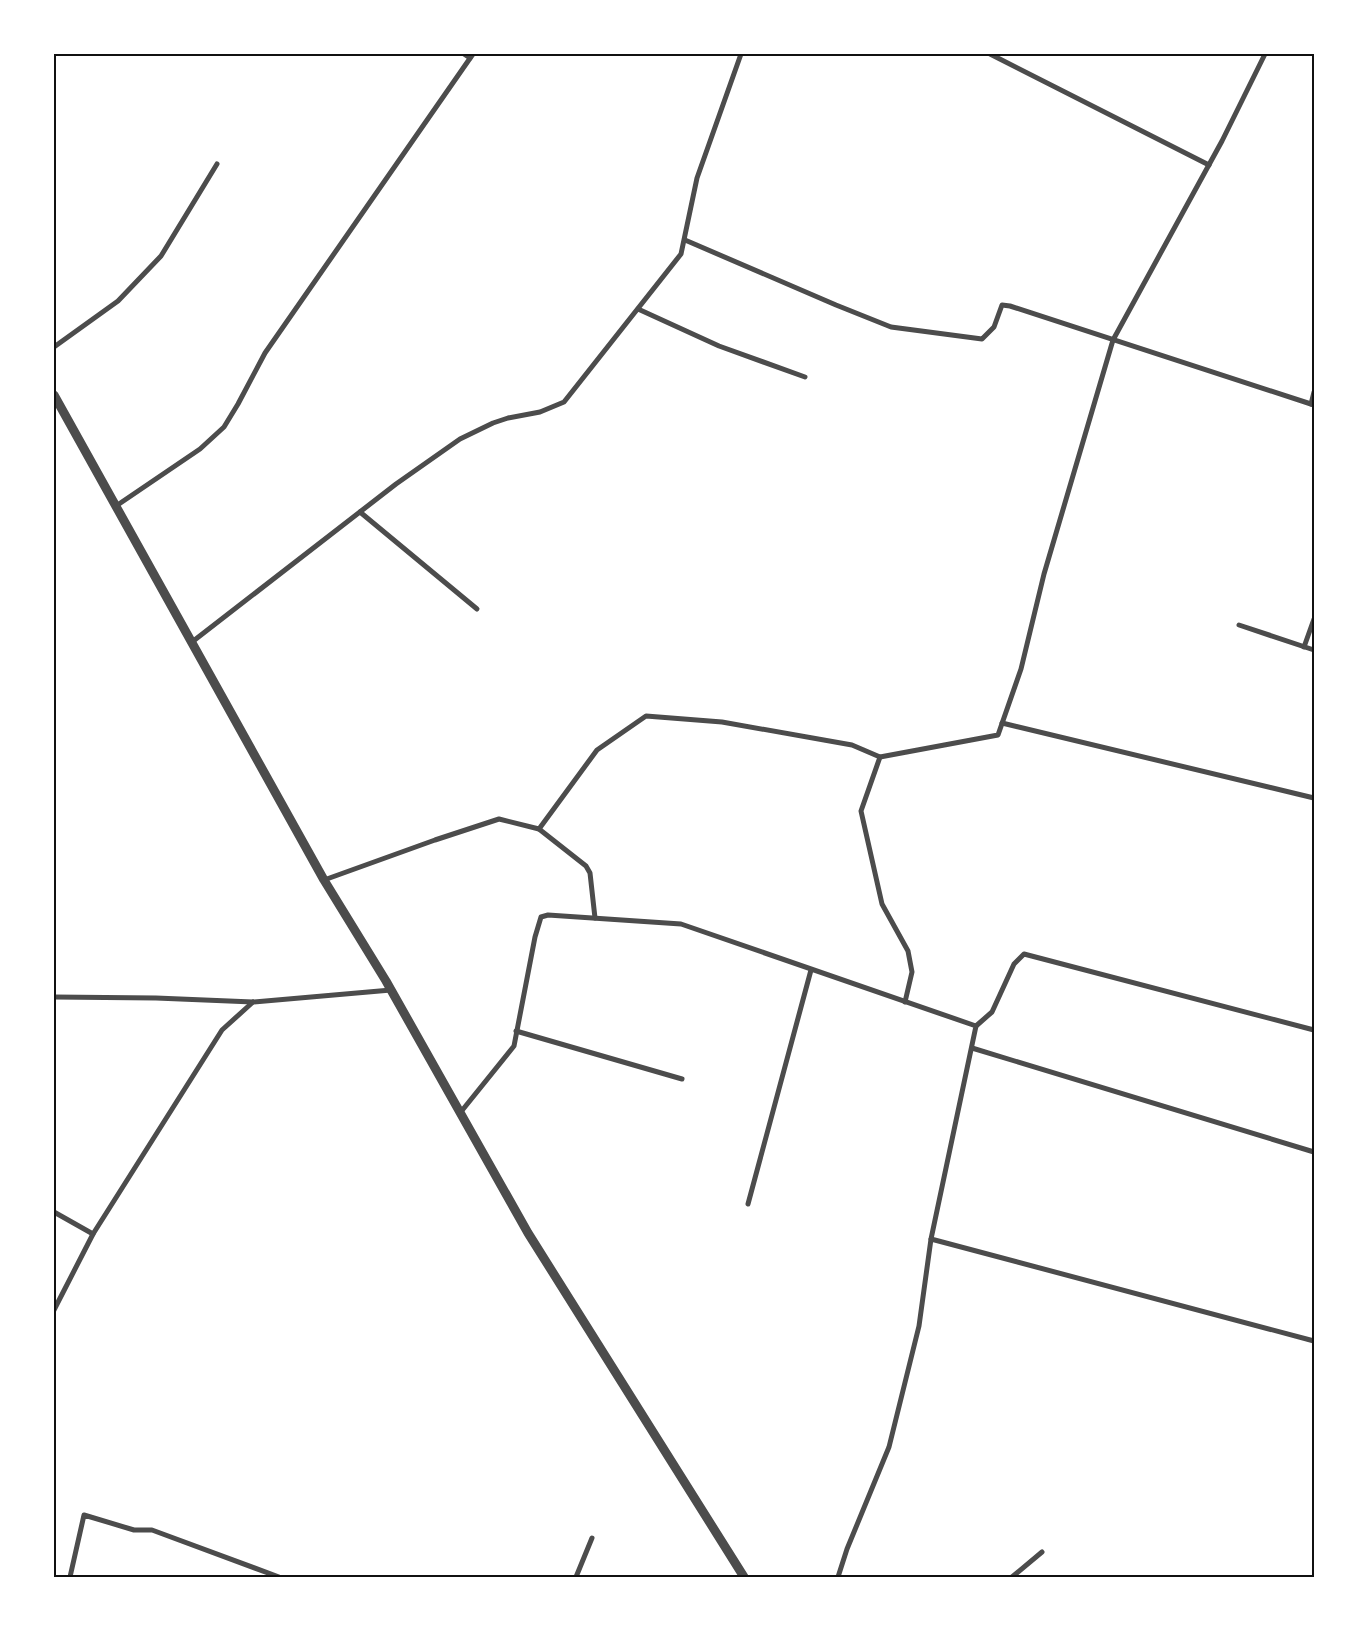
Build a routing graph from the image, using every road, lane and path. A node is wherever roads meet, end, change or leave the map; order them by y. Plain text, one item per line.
1 (464, 54) edge
2 (741, 54) edge
3 (990, 54) edge
4 (1265, 54) edge
5 (472, 56) edge
6 (217, 164) dead end
7 (1209, 165) junction
8 (685, 240) junction
9 (638, 309) junction
10 (1113, 340) junction
11 (54, 347) edge
12 (805, 377) dead end
13 (1314, 392) edge
14 (54, 395) edge
15 (1312, 405) edge
16 (116, 506) junction
17 (360, 512) junction
18 (477, 609) dead end
19 (1314, 619) edge
20 (1239, 625) dead end
21 (192, 642) junction
22 (1304, 647) junction
23 (1314, 650) edge
24 (1002, 723) junction
25 (880, 757) junction
26 (1314, 798) edge
27 (539, 830) junction
28 (324, 880) junction
29 (596, 918) junction
30 (811, 970) junction
31 (391, 990) junction
32 (54, 997) edge
33 (253, 1002) junction
34 (905, 1002) junction
35 (976, 1026) junction
36 (1314, 1030) edge
37 (516, 1031) junction
38 (972, 1048) junction
39 (682, 1079) dead end
40 (460, 1113) junction
41 (1314, 1152) edge
42 (748, 1204) dead end
43 (54, 1212) edge
44 (93, 1234) junction
45 (931, 1239) junction
46 (54, 1310) edge
47 (1314, 1341) edge
48 (592, 1538) dead end
49 (1042, 1552) dead end
50 (70, 1577) edge
51 (279, 1577) edge
52 (576, 1577) edge
53 (744, 1577) edge
54 (838, 1577) edge
55 (1012, 1577) edge

1 - 5 street
2 - 8 street
3 - 7 street
4 - 7 street
5 - 16 street
6 - 11 street
7 - 10 street
8 - 9 street
8 - 10 street
9 - 12 street
9 - 17 street
10 - 15 street
10 - 24 street
13 - 15 street
14 - 16 street
16 - 21 street
17 - 18 street
17 - 21 street
19 - 22 street
20 - 22 street
21 - 28 street
22 - 23 street
24 - 25 street
24 - 26 street
25 - 27 street
25 - 34 street
27 - 28 street
27 - 29 street
28 - 31 street
29 - 30 street
29 - 37 street
30 - 34 street
30 - 42 street
31 - 33 street
31 - 40 street
32 - 33 street
33 - 44 street
34 - 35 street
35 - 36 street
35 - 38 street
37 - 39 street
37 - 40 street
38 - 41 street
38 - 45 street
40 - 53 street
43 - 44 street
44 - 46 street
45 - 47 street
45 - 54 street
48 - 52 street
49 - 55 street
50 - 51 street

